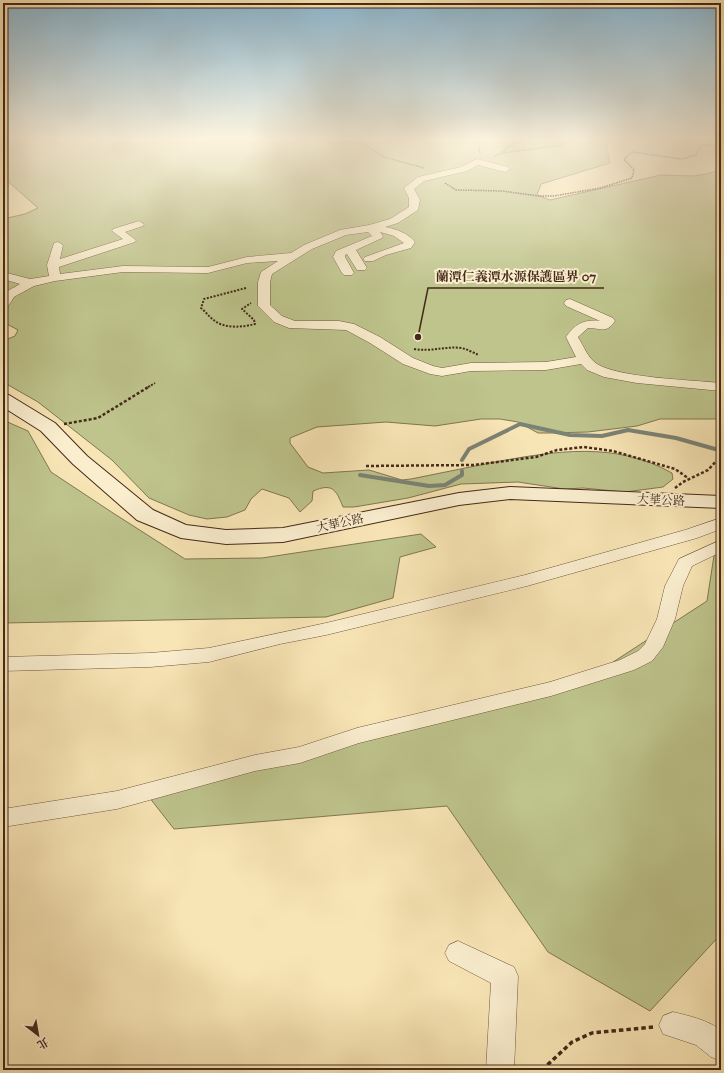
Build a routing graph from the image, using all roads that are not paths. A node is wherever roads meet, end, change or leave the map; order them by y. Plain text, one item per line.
1 (409, 188) edge
2 (139, 224) dead end
3 (370, 228) junction
4 (58, 245) dead end
5 (350, 249) junction
6 (294, 255) junction
7 (370, 259) dead end
8 (212, 262) dead end
9 (53, 264) junction
10 (361, 268) dead end
11 (167, 271) junction
12 (348, 273) dead end
13 (3, 275) edge
14 (55, 278) junction
15 (30, 284) junction
16 (570, 303) dead end
17 (3, 305) edge
18 (584, 360) junction
19 (721, 387) edge
20 (3, 399) edge
21 (721, 502) edge
22 (721, 523) edge
23 (721, 545) edge
24 (3, 664) edge
25 (3, 818) edge
26 (458, 953) dead end
27 (673, 1025) road end
28 (721, 1047) edge
29 (500, 1070) edge

1 - 3 street
2 - 9 street
3 - 5 street
3 - 6 street
3 - 7 street
4 - 9 street
5 - 10 street
5 - 12 street
6 - 11 street
6 - 18 street
8 - 11 street
9 - 14 street
11 - 14 street
13 - 15 street
14 - 15 street
15 - 17 street
16 - 18 street
18 - 19 street
20 - 21 main road, 大華公路
22 - 24 street
23 - 25 street
26 - 29 street
27 - 28 street

